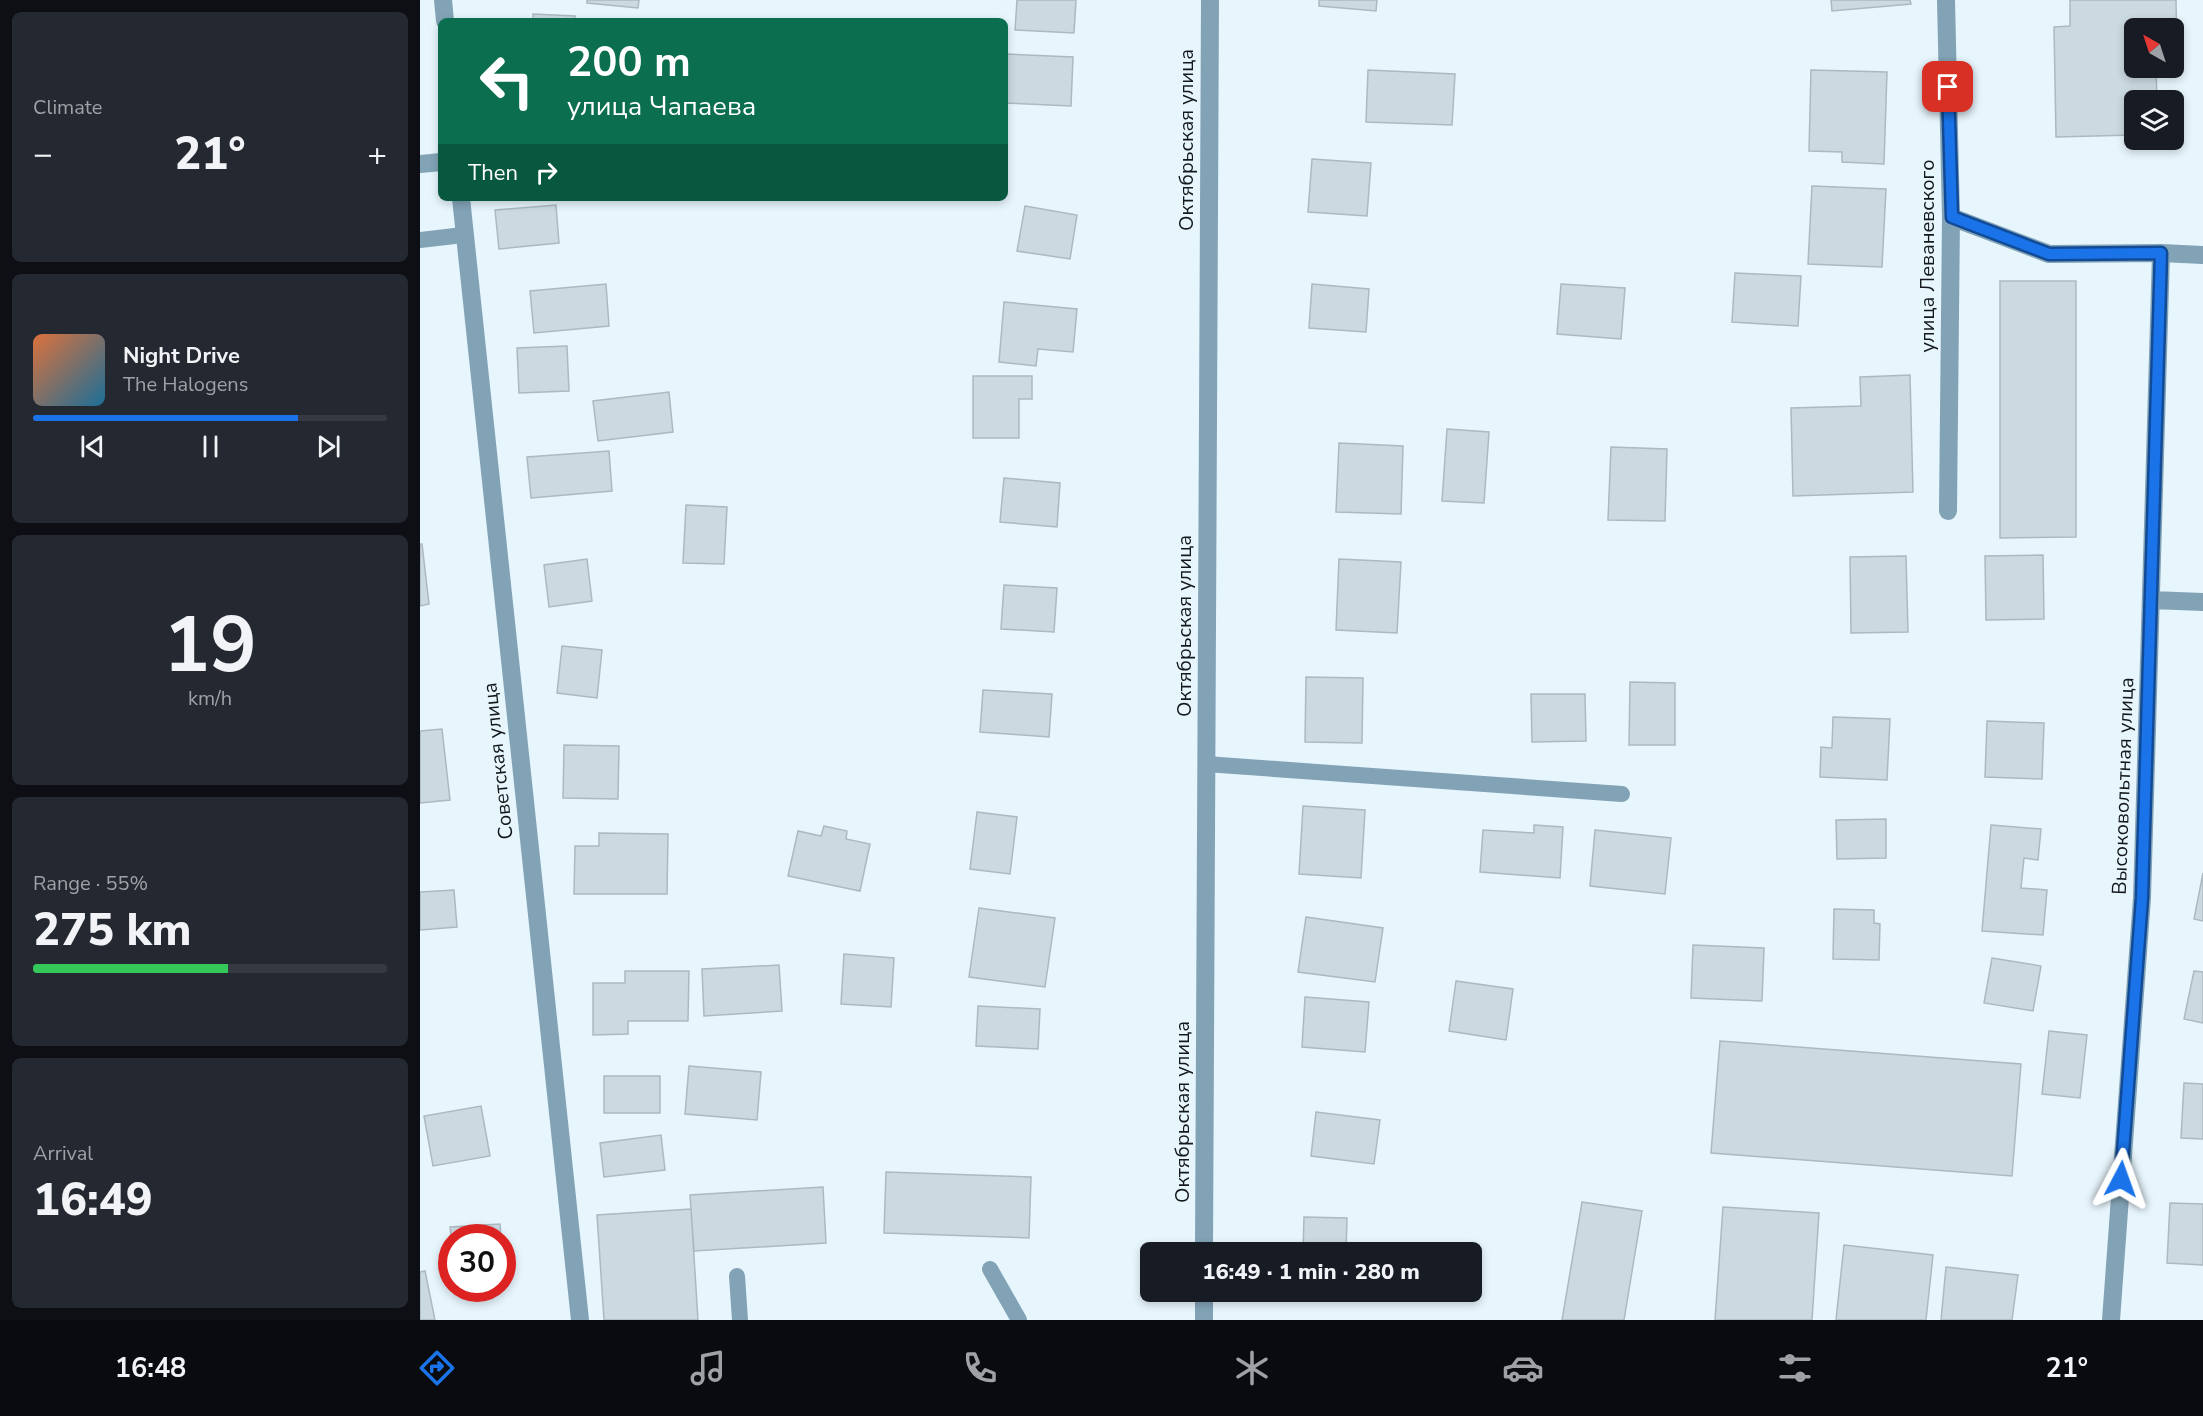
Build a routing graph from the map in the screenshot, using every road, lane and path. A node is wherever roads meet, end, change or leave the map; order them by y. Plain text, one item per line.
1 (443, 0) edge
2 (1210, 0) edge
3 (1946, 0) edge
4 (445, 18) edge
5 (438, 162) edge
6 (420, 164) edge
7 (460, 201) edge
8 (1952, 217) junction
9 (463, 235) junction
10 (420, 240) edge
11 (2161, 253) junction
12 (2203, 255) edge
13 (1948, 511) dead end
14 (2151, 600) junction
15 (2203, 602) edge
16 (1206, 764) junction
17 (1622, 794) dead end
18 (1204, 1242) edge
19 (990, 1269) dead end
20 (737, 1276) dead end
21 (1204, 1302) edge
22 (580, 1320) edge
23 (740, 1320) edge
24 (1019, 1320) edge
25 (1204, 1320) edge
26 (2111, 1320) edge

1 - 4 street
2 - 16 street, Октябрьская улица
3 - 8 street, улица Леваневского
5 - 6 street
7 - 9 street, Советская улица
8 - 11 street
8 - 13 street, улица Леваневского
9 - 10 lane
9 - 22 street, Советская улица
11 - 12 street
11 - 14 street, Высоковольтная улица
14 - 15 street
14 - 26 street, Высоковольтная улица
16 - 17 lane
16 - 18 street, Октябрьская улица
19 - 24 lane
20 - 23 lane
21 - 25 street

